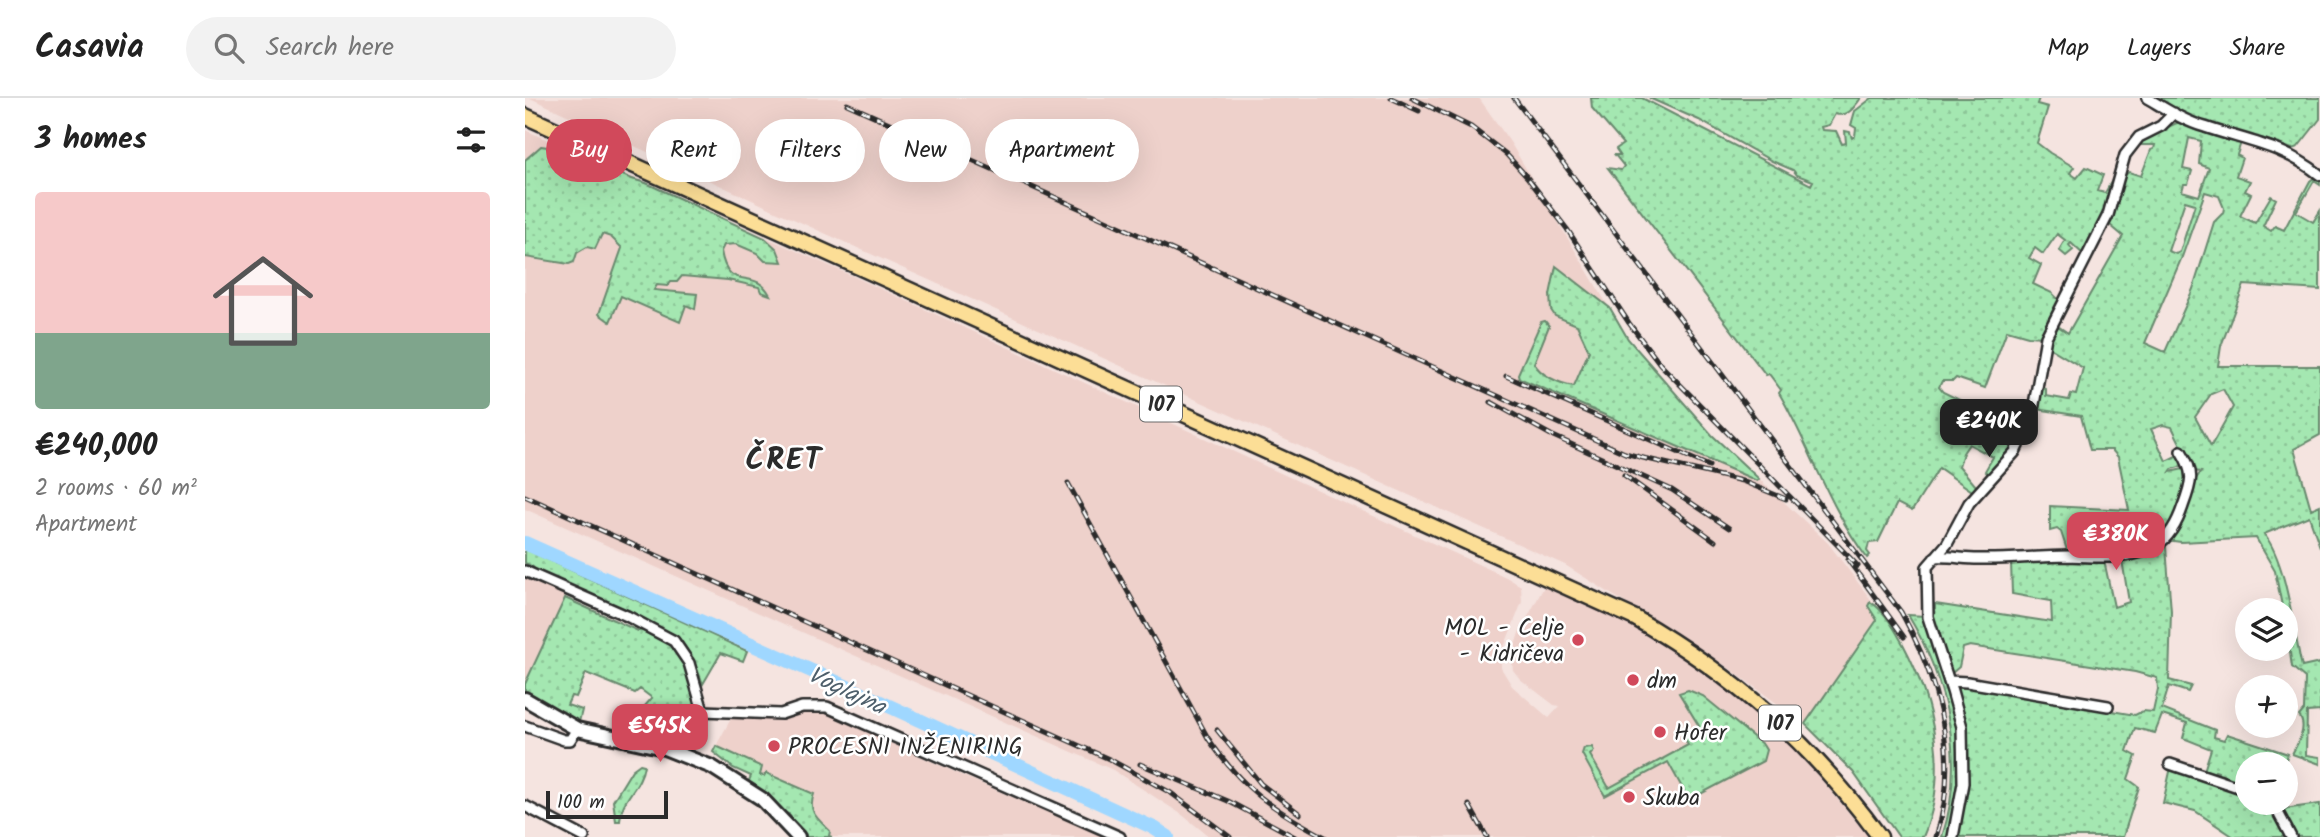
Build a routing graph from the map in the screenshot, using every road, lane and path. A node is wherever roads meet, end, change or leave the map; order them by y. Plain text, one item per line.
1 (2147, 98) edge
2 (2174, 113) junction
3 (525, 116) edge
4 (2320, 175) edge
5 (2181, 451) dead end
6 (1935, 556) junction
7 (525, 571) edge
8 (1949, 681) junction
9 (525, 699) edge
10 (2108, 706) dead end
11 (703, 711) junction
12 (525, 726) edge
13 (577, 729) junction
14 (664, 748) junction
15 (2170, 764) dead end
16 (2235, 786) edge
17 (525, 806) edge
18 (2279, 815) edge
19 (584, 837) edge
20 (798, 837) edge
21 (1120, 837) edge
22 (1880, 837) edge
23 (1953, 837) edge
24 (2291, 837) edge

1 - 2 street
2 - 4 street
2 - 6 street
3 - 22 main road, 107
5 - 6 street
6 - 8 street
7 - 11 street
8 - 10 street
8 - 23 street
9 - 13 street
11 - 14 street
11 - 21 street
12 - 13 street
13 - 14 street
14 - 20 street
15 - 16 street
17 - 19 street
18 - 24 street

